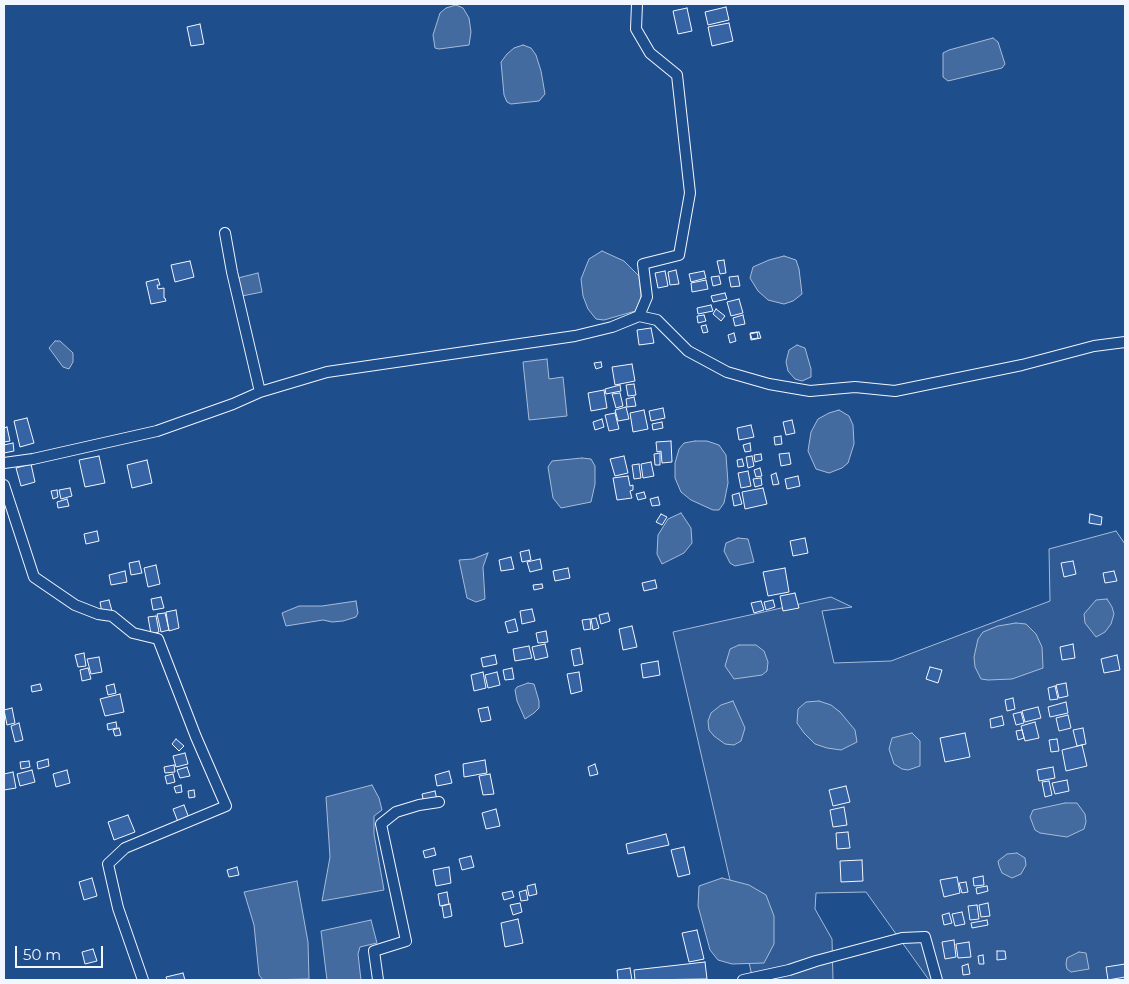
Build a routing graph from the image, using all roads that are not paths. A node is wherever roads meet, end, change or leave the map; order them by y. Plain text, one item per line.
1 (637, 4) edge
2 (224, 234) dead end
3 (639, 316) junction
4 (1125, 342) edge
5 (260, 392) junction
6 (4, 463) edge
7 (4, 485) edge
8 (439, 802) dead end
9 (143, 980) edge
10 (378, 980) edge
11 (743, 980) edge
12 (938, 980) edge

1 - 3 street
2 - 5 street
3 - 4 street
3 - 5 street
5 - 6 street
7 - 9 street
8 - 10 street
11 - 12 street

